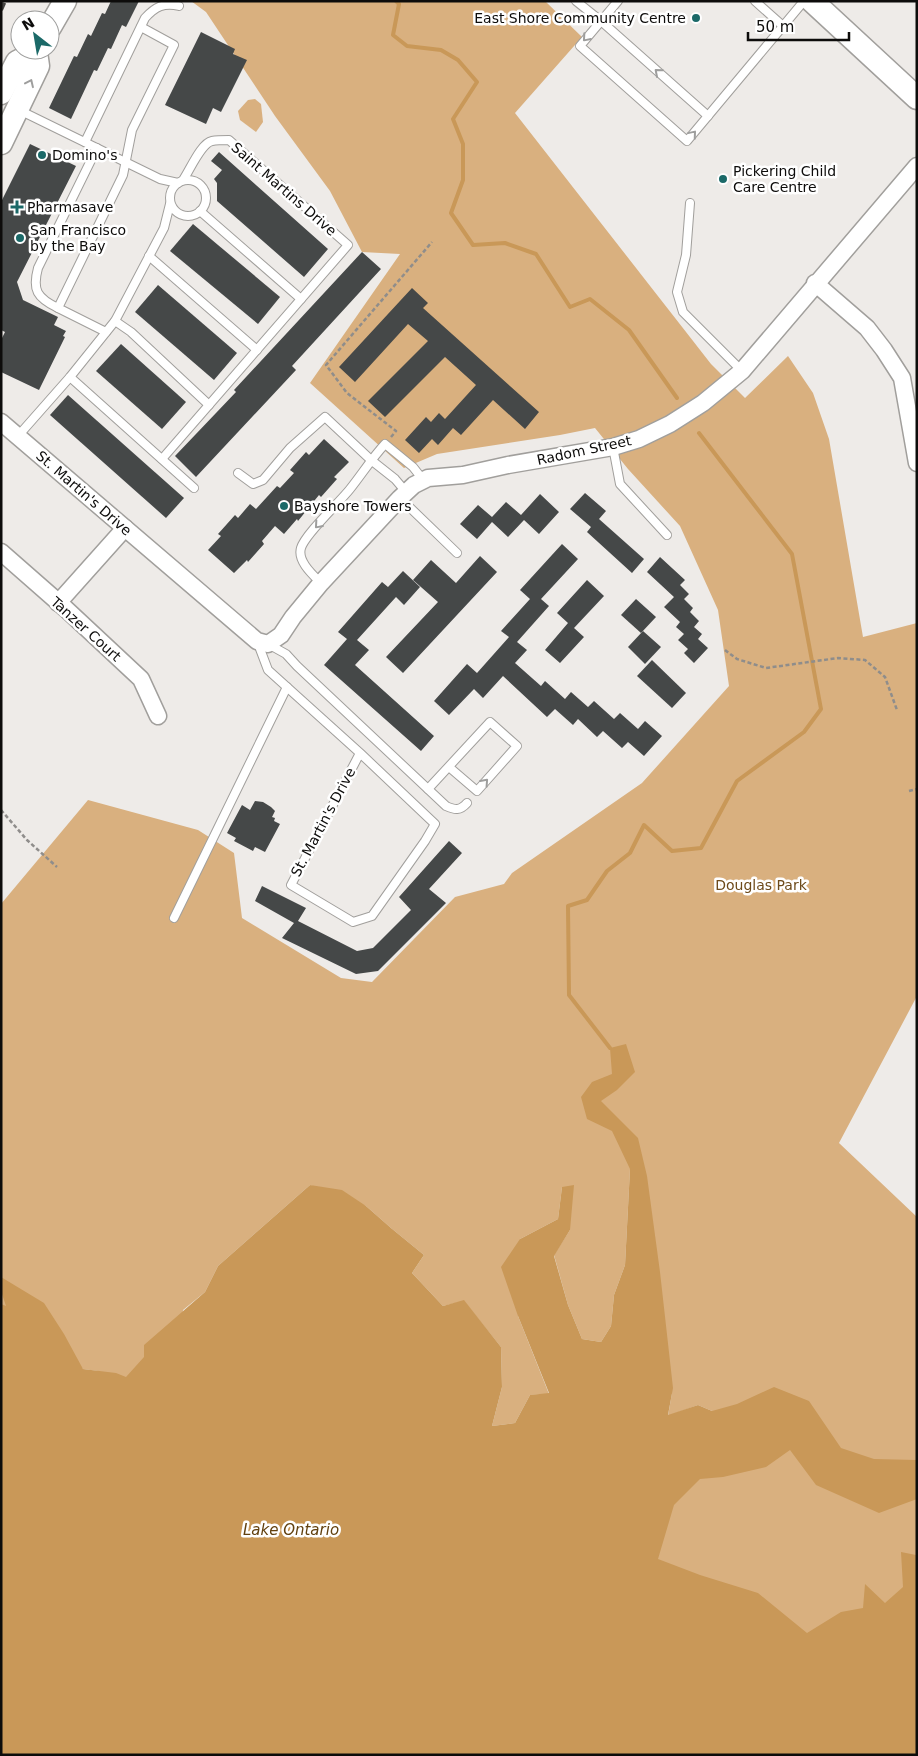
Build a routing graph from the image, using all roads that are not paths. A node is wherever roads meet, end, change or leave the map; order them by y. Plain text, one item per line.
1 (576, 1) edge
2 (618, 1) edge
3 (755, 1) edge
4 (804, 1) edge
5 (812, 1) edge
6 (179, 6) dead end
7 (601, 22) junction
8 (783, 26) junction
9 (141, 27) junction
10 (20, 60) edge
11 (37, 60) edge
12 (1, 93) edge
13 (917, 98) edge
14 (18, 109) junction
15 (708, 116) junction
16 (85, 142) junction
17 (1, 143) edge
18 (97, 148) junction
19 (125, 162) junction
20 (917, 166) edge
21 (192, 168) junction
22 (160, 179) junction
23 (195, 181) junction
24 (180, 182) junction
25 (171, 192) junction
26 (690, 203) dead end
27 (170, 204) junction
28 (200, 211) junction
29 (178, 214) junction
30 (164, 228) junction
31 (149, 256) junction
32 (815, 283) junction
33 (301, 298) junction
34 (58, 308) junction
35 (114, 321) junction
36 (106, 332) junction
37 (257, 350) junction
38 (742, 371) junction
39 (70, 377) junction
40 (209, 405) junction
41 (1, 422) edge
42 (914, 429) edge
43 (18, 436) junction
44 (613, 447) junction
45 (162, 459) junction
46 (371, 460) junction
47 (917, 463) edge
48 (238, 473) dead end
49 (424, 480) junction
50 (194, 488) dead end
51 (403, 495) junction
52 (125, 528) junction
53 (667, 535) dead end
54 (1, 552) edge
55 (457, 553) dead end
56 (321, 583) junction
57 (58, 603) junction
58 (263, 642) junction
59 (287, 687) junction
60 (158, 716) dead end
61 (360, 753) junction
62 (449, 767) junction
63 (428, 789) junction
64 (467, 803) dead end
65 (174, 918) dead end

1 - 7 lane
2 - 7 lane
3 - 8 lane
4 - 8 lane
5 - 13 main road
6 - 9 lane
15 -> 7 lane
7 -> 15 lane
8 - 15 lane
9 - 16 lane
9 - 19 lane
10 - 12 main road
14 -> 11 main road
14 - 16 lane
14 - 17 main road
16 - 18 lane
18 - 19 lane
18 - 34 lane
19 - 22 lane
19 - 34 lane
20 - 32 street, Radom Street
21 - 23 lane
21 - 24 lane, Saint Martins Drive
21 - 33 lane, Saint Martins Drive
22 - 24 lane
22 - 25 lane
23 - 24 lane
23 - 28 lane
24 - 25 lane, Saint Martins Drive
25 - 27 lane
26 - 38 lane
27 - 29 lane
27 - 30 lane
28 - 29 lane
28 - 33 lane
29 - 30 lane
30 - 31 lane
31 - 35 lane
31 - 37 lane
32 - 38 street, Radom Street
32 - 42 street
33 - 37 lane, Saint Martins Drive
34 - 36 lane
35 - 36 lane
35 - 40 lane
36 - 39 lane
37 - 40 lane, Saint Martins Drive
38 - 44 street, Radom Street
39 - 43 lane
39 - 45 lane
40 - 45 lane, Saint Martins Drive
41 - 43 street, St. Martin's Drive
42 - 47 street
43 - 52 street, St. Martin's Drive
44 - 49 street, Radom Street
44 - 53 lane
45 - 50 lane
46 - 48 lane
46 - 49 lane
46 - 51 lane
46 -> 56 lane
49 - 51 street, Radom Street
51 - 55 lane
51 - 56 street, Radom Street
52 - 57 street
52 - 58 street, St. Martin's Drive
54 - 57 street, Tanzer Court
56 - 58 street, Radom Street
57 - 60 street, Tanzer Court
58 - 59 lane, St. Martin's Drive
58 - 63 lane, St. Martin's Drive
59 - 61 lane, St. Martin's Drive
59 - 65 lane
61 - 61 lane, St. Martin's Drive
62 -> 62 lane
62 - 63 lane
63 - 64 lane, St. Martin's Drive

